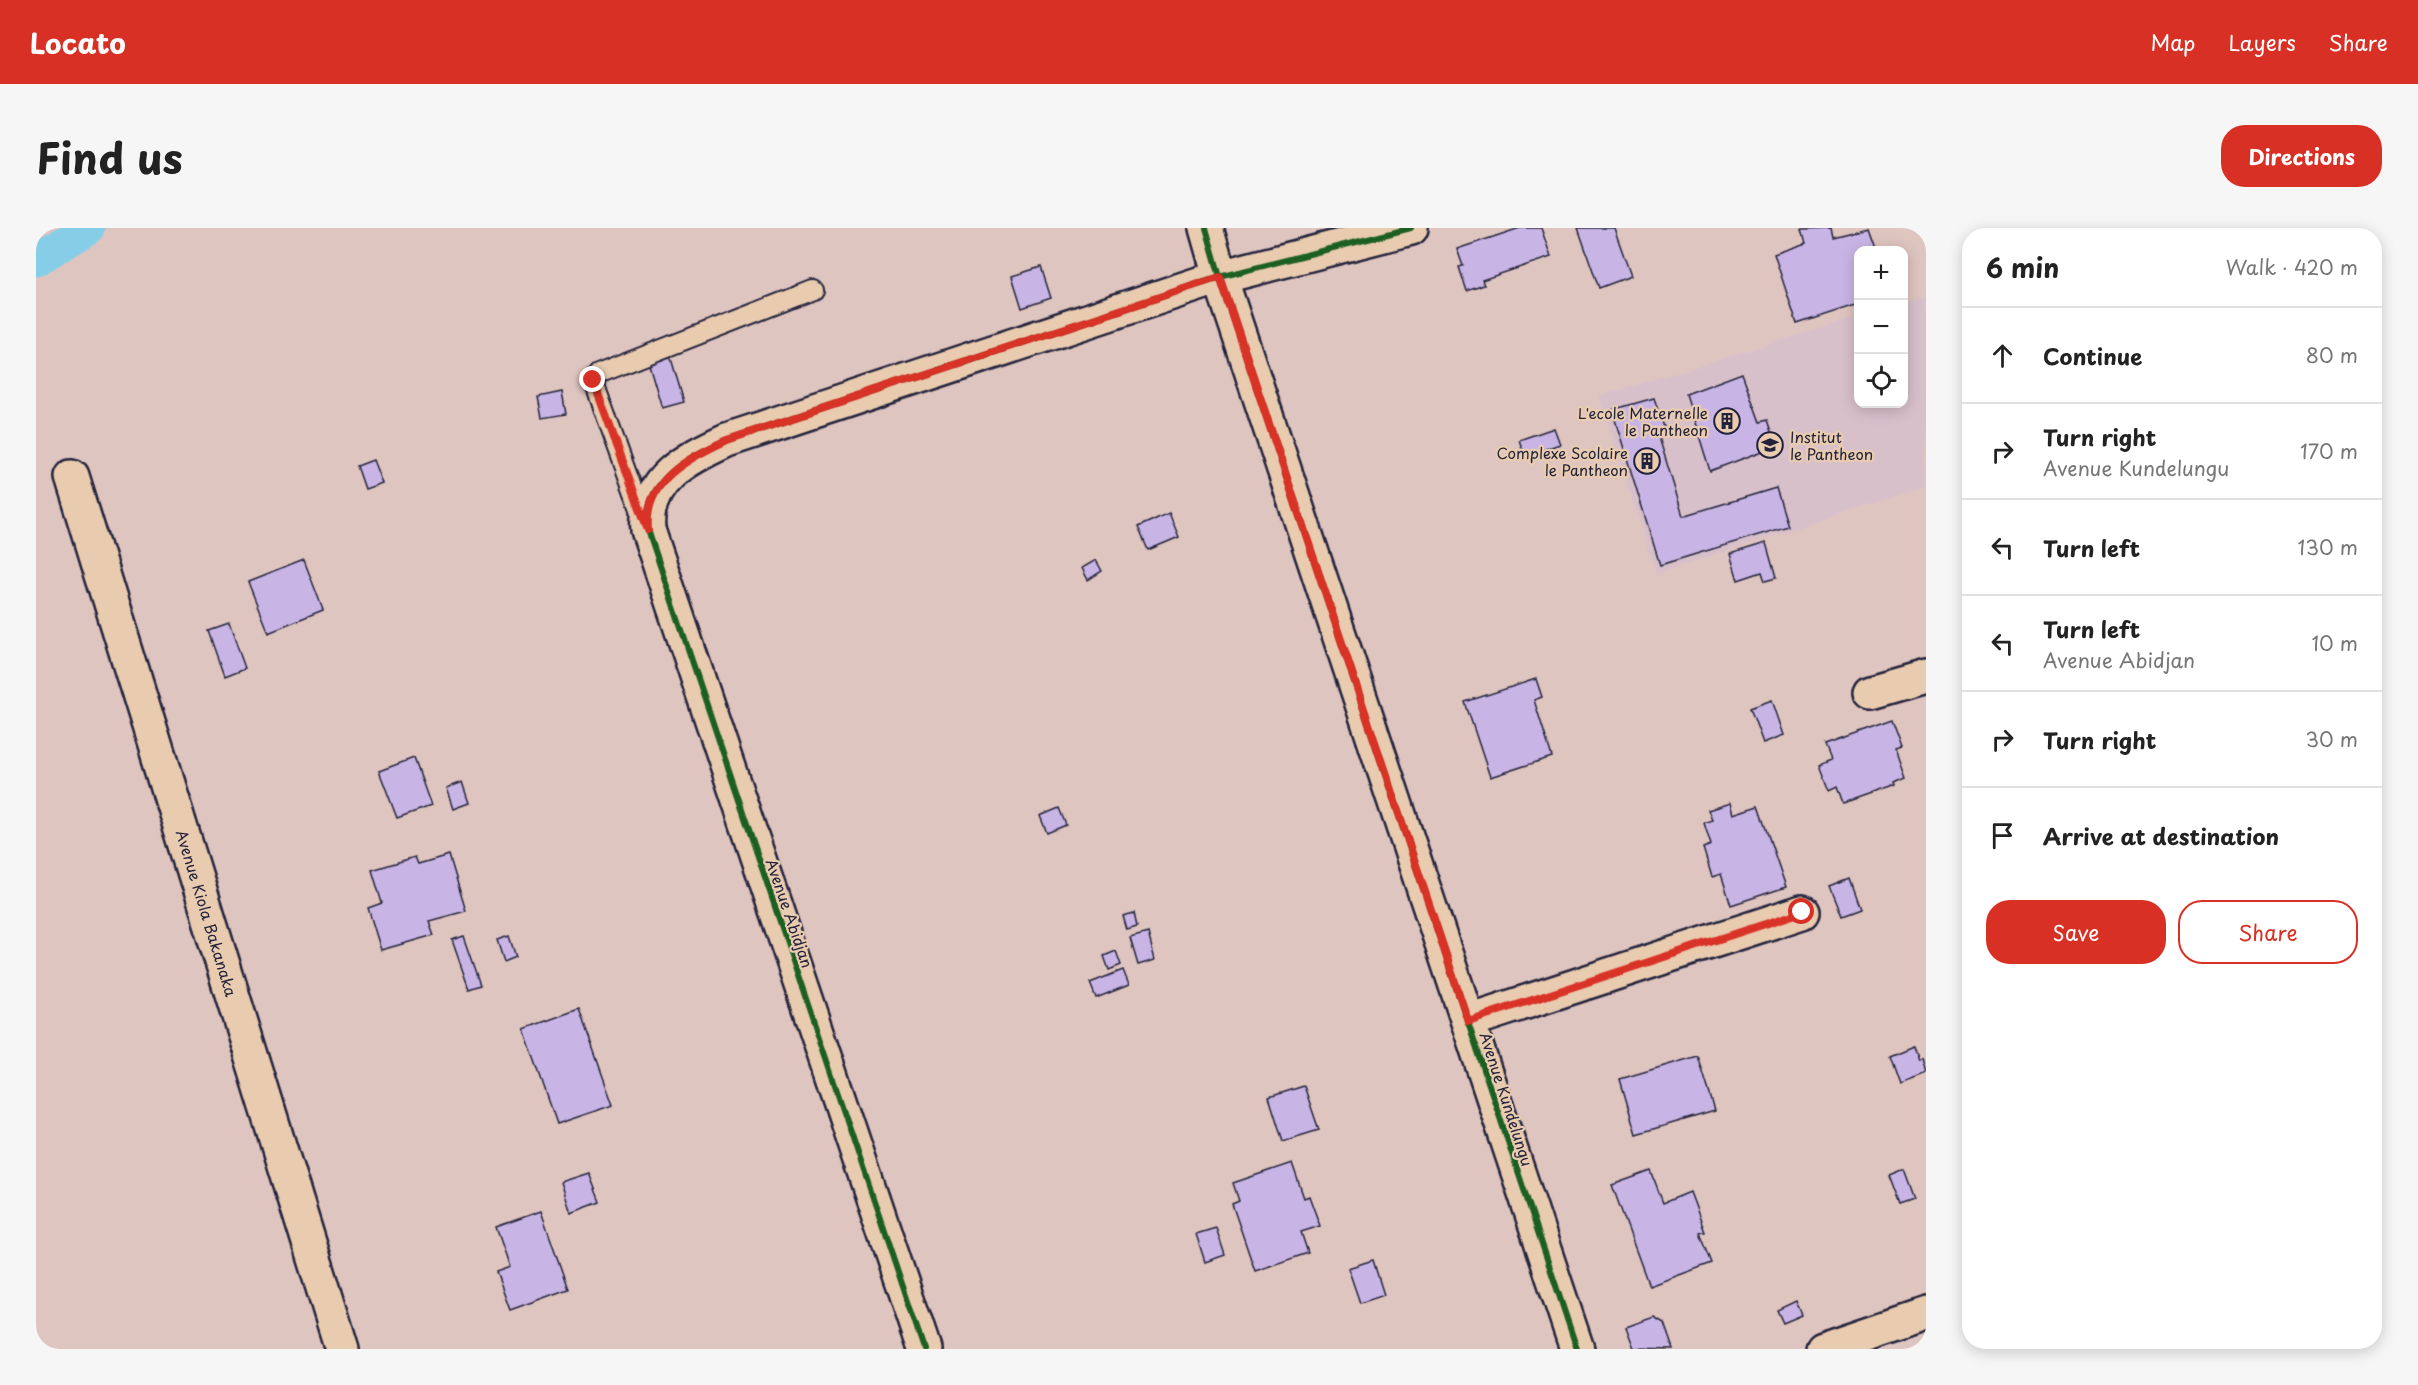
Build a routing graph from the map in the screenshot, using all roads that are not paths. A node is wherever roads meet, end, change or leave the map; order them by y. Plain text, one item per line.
1 (1206, 228) edge
2 (1411, 228) edge
3 (1220, 277) junction
4 (813, 290) dead end
5 (72, 477) dead end
6 (648, 530) junction
7 (1926, 676) edge
8 (1870, 692) dead end
9 (1802, 912) dead end
10 (1468, 1021) junction
11 (1926, 1314) edge
12 (342, 1349) edge
13 (924, 1349) edge
14 (1578, 1349) edge
15 (1823, 1349) edge

1 - 3 street, Avenue Kundelungu
2 - 3 street
3 - 6 street, Avenue Abidjan
3 - 10 street, Avenue Kundelungu
4 - 6 lane
5 - 12 street, Avenue Kiola Bakanaka
6 - 13 street, Avenue Abidjan
7 - 8 street
9 - 10 street
10 - 14 street, Avenue Kundelungu
11 - 15 street

